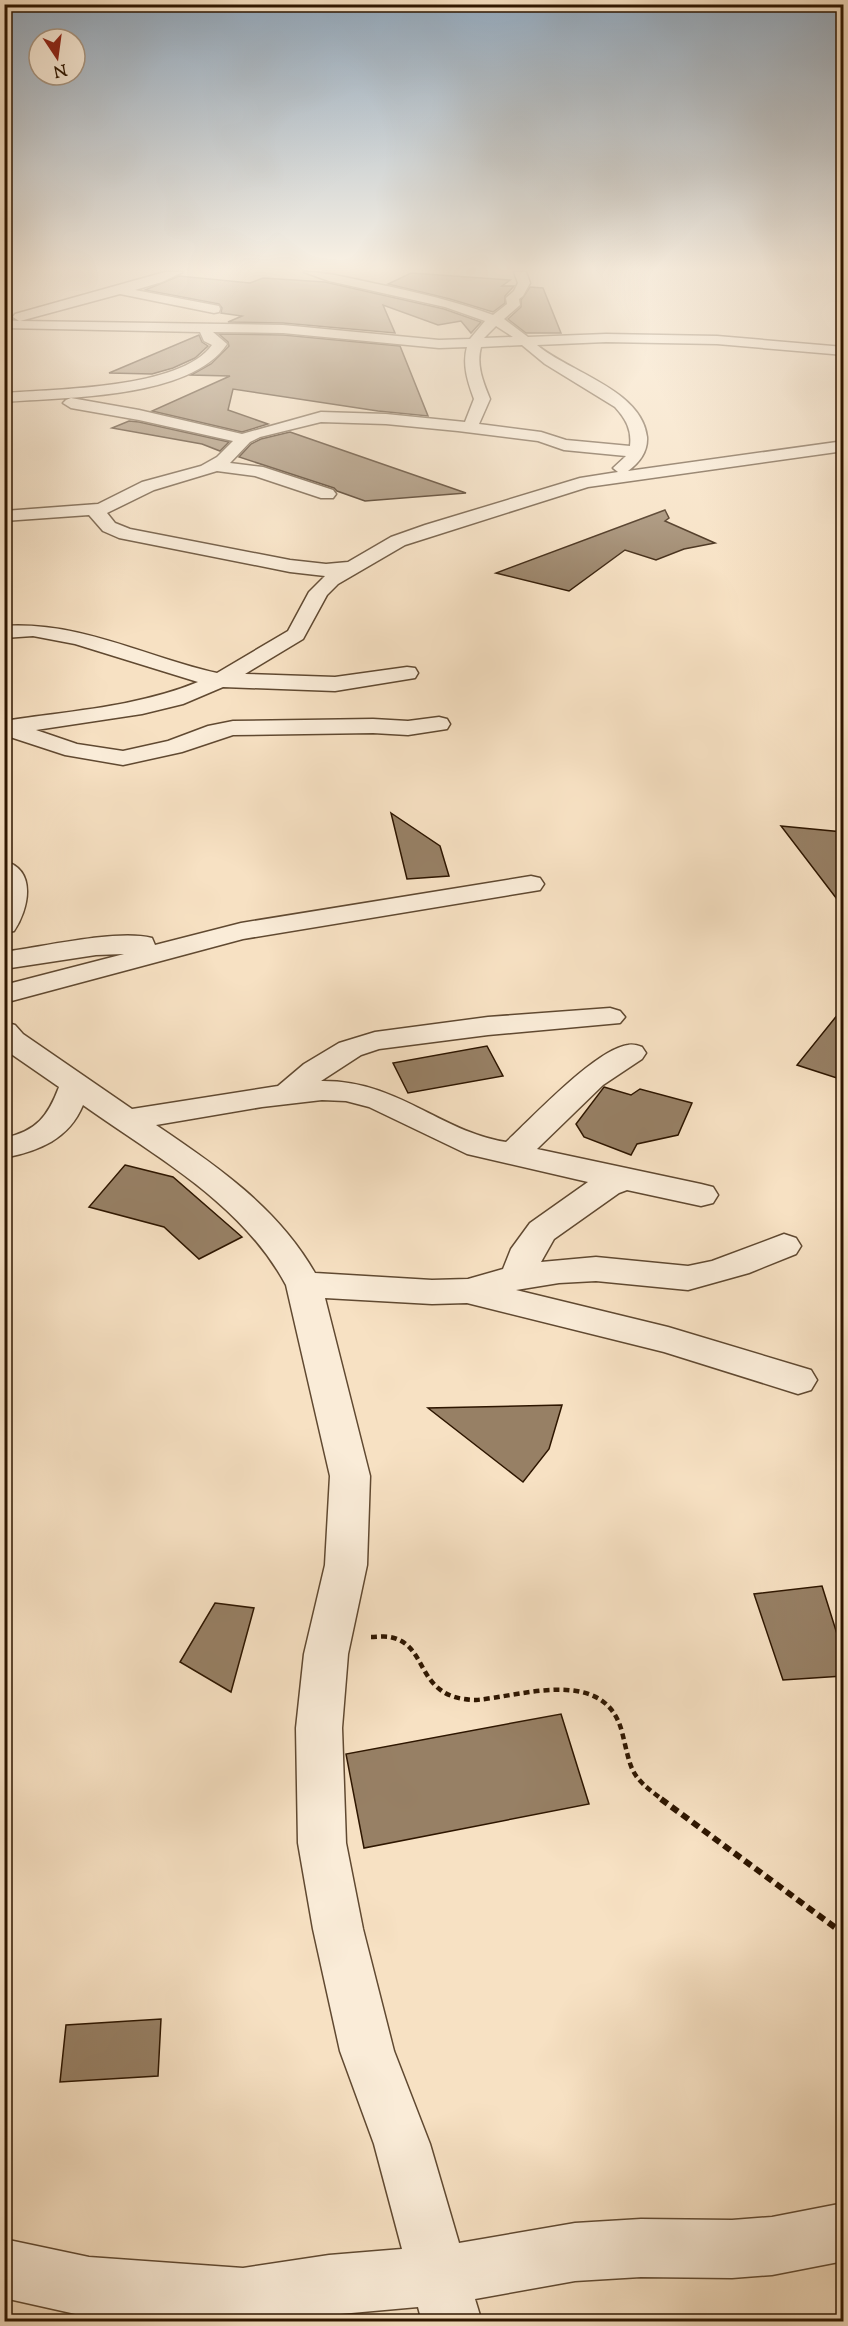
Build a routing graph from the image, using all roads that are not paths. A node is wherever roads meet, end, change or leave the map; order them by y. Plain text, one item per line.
1 (159, 381) edge
2 (475, 381) edge
3 (582, 381) edge
4 (25, 395) junction
5 (4, 398) edge
6 (470, 428) junction
7 (244, 439) junction
8 (843, 446) edge
9 (637, 452) junction
10 (803, 453) junction
11 (843, 465) edge
12 (215, 466) junction
13 (586, 482) junction
14 (327, 494) dead end
15 (95, 511) junction
16 (4, 516) edge
17 (349, 568) junction
18 (4, 632) edge
19 (407, 673) dead end
20 (220, 680) junction
21 (439, 723) dead end
22 (5, 728) edge
23 (4, 869) edge
24 (531, 884) dead end
25 (4, 925) edge
26 (198, 941) junction
27 (4, 961) edge
28 (4, 994) edge
29 (610, 1017) dead end
30 (4, 1031) edge
31 (631, 1053) dead end
32 (76, 1083) junction
33 (288, 1094) junction
34 (126, 1120) junction
35 (4, 1148) edge
36 (513, 1154) junction
37 (628, 1179) junction
38 (701, 1195) dead end
39 (784, 1246) dead end
40 (517, 1277) junction
41 (304, 1285) junction
42 (467, 1291) junction
43 (798, 1380) dead end
44 (843, 2232) edge
45 (4, 2268) edge
46 (450, 2308) edge

1 - 4 street
2 - 6 street
3 - 9 street
4 - 5 street
4 - 7 street
6 - 7 street
6 - 9 street
7 - 12 street
8 - 10 street
9 - 13 street
10 - 11 street
10 - 13 street
12 - 14 street
12 - 15 street
13 - 17 street
15 - 16 street
15 - 17 street
17 - 20 street
18 - 20 street
19 - 20 street
20 - 22 street
21 - 22 street
23 - 25 street
24 - 26 street
26 - 27 street
26 - 28 street
29 - 33 street
30 - 32 street
31 - 36 street
32 - 34 street
32 - 35 street
33 - 34 street
33 - 36 street
34 - 41 street
36 - 37 street
37 - 38 street
37 - 40 street
39 - 40 street
40 - 42 street
41 - 42 street
41 - 46 street
42 - 43 street
44 - 46 street
45 - 46 street

